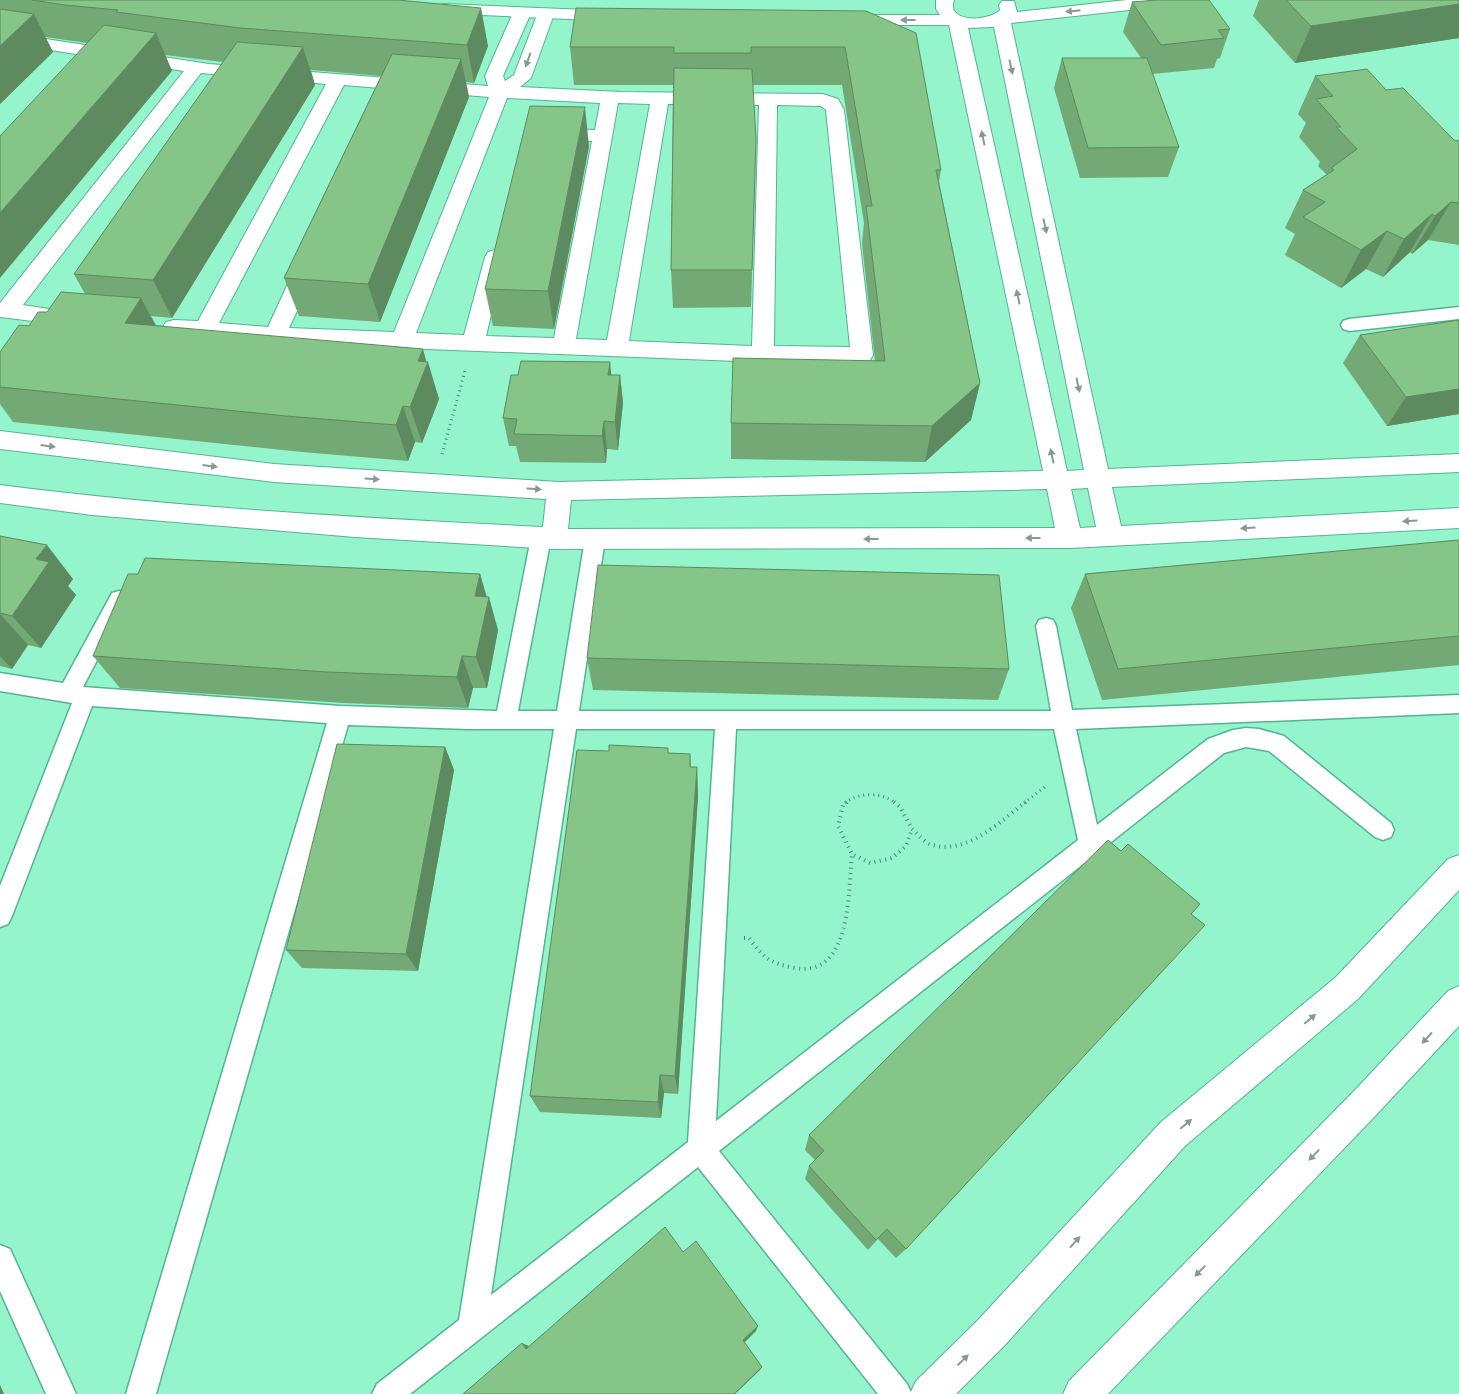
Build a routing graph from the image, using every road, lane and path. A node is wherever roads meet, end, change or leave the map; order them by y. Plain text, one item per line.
1 (945, 0) edge
2 (1174, 0) edge
3 (426, 8) edge
4 (1003, 10) edge
5 (522, 13) junction
6 (546, 14) junction
7 (631, 16) edge
8 (828, 20) edge
9 (957, 20) junction
10 (0, 37) edge
11 (114, 55) junction
12 (196, 67) junction
13 (102, 69) edge
14 (338, 79) junction
15 (500, 92) junction
16 (610, 97) junction
17 (660, 98) junction
18 (768, 100) junction
19 (536, 134) edge
20 (603, 136) junction
21 (500, 238) edge
22 (317, 245) edge
23 (3, 310) edge
24 (1459, 313) edge
25 (83, 314) edge
26 (1349, 325) dead end
27 (157, 326) edge
28 (204, 330) junction
29 (275, 335) junction
30 (402, 340) junction
31 (473, 342) junction
32 (563, 347) junction
33 (617, 349) junction
34 (763, 354) junction
35 (0, 440) edge
36 (1459, 463) edge
37 (1098, 479) junction
38 (1058, 480) junction
39 (434, 483) junction
40 (559, 491) junction
41 (0, 494) edge
42 (1459, 518) edge
43 (1110, 535) junction
44 (1070, 538) junction
45 (548, 539) junction
46 (595, 539) junction
47 (118, 599) edge
48 (1046, 626) dead end
49 (0, 682) edge
50 (77, 695) junction
51 (1459, 704) edge
52 (340, 715) junction
53 (506, 720) junction
54 (566, 720) junction
55 (726, 720) junction
56 (1063, 720) junction
57 (1073, 766) junction
58 (912, 828) junction
59 (1383, 830) dead end
60 (1090, 844) junction
61 (852, 854) junction
62 (1459, 869) edge
63 (0, 916) edge
64 (713, 937) junction
65 (1459, 1002) edge
66 (701, 1149) junction
67 (0, 1260) edge
68 (472, 1327) junction
69 (62, 1394) edge
70 (141, 1394) edge
71 (387, 1394) edge
72 (898, 1394) edge
73 (928, 1394) edge
74 (1082, 1394) edge

1 - 9 street
2 -> 4 street
3 - 5 street
4 - 9 street
4 -> 37 street
5 - 6 street
5 - 15 street
6 - 7 street
6 -> 15 street
9 -> 8 street
38 -> 9 street
10 - 11 street
11 - 12 street
11 - 13 street
12 - 14 street
12 - 23 street
14 - 15 street
14 - 28 street
15 - 16 street
15 - 30 street
16 - 17 street
16 - 20 street
17 - 18 street
17 - 33 street
18 - 34 street
18 - 34 street
19 - 20 street
20 - 32 street
21 - 31 street
22 - 29 street
23 - 25 street
24 - 26 lane
27 - 28 street
28 - 29 street
29 - 30 street
30 - 31 street
31 - 32 street
31 - 39 path
32 - 33 street
33 - 34 street
35 -> 39 street
36 - 37 street
37 - 38 street
37 - 43 street
38 - 40 street
38 - 44 street
39 -> 40 street
40 - 45 street
41 - 45 street
42 -> 43 street
43 - 44 street
44 -> 46 street
45 - 46 street
45 - 53 lane
46 - 54 lane
47 - 50 lane
48 - 56 lane
49 - 50 lane
50 - 52 lane
50 - 63 lane
51 - 56 lane
52 - 53 lane
52 - 70 lane
53 - 54 lane
54 - 55 lane
54 - 68 lane
55 - 56 lane
55 - 64 lane
56 - 57 lane
57 - 58 path
57 - 60 lane
58 - 61 path
58 - 61 path
59 - 60 lane
60 - 66 lane
61 - 64 path
73 -> 62 street
64 - 66 lane
65 -> 74 street
66 - 68 lane
66 - 72 lane
67 - 69 lane
68 - 71 lane

